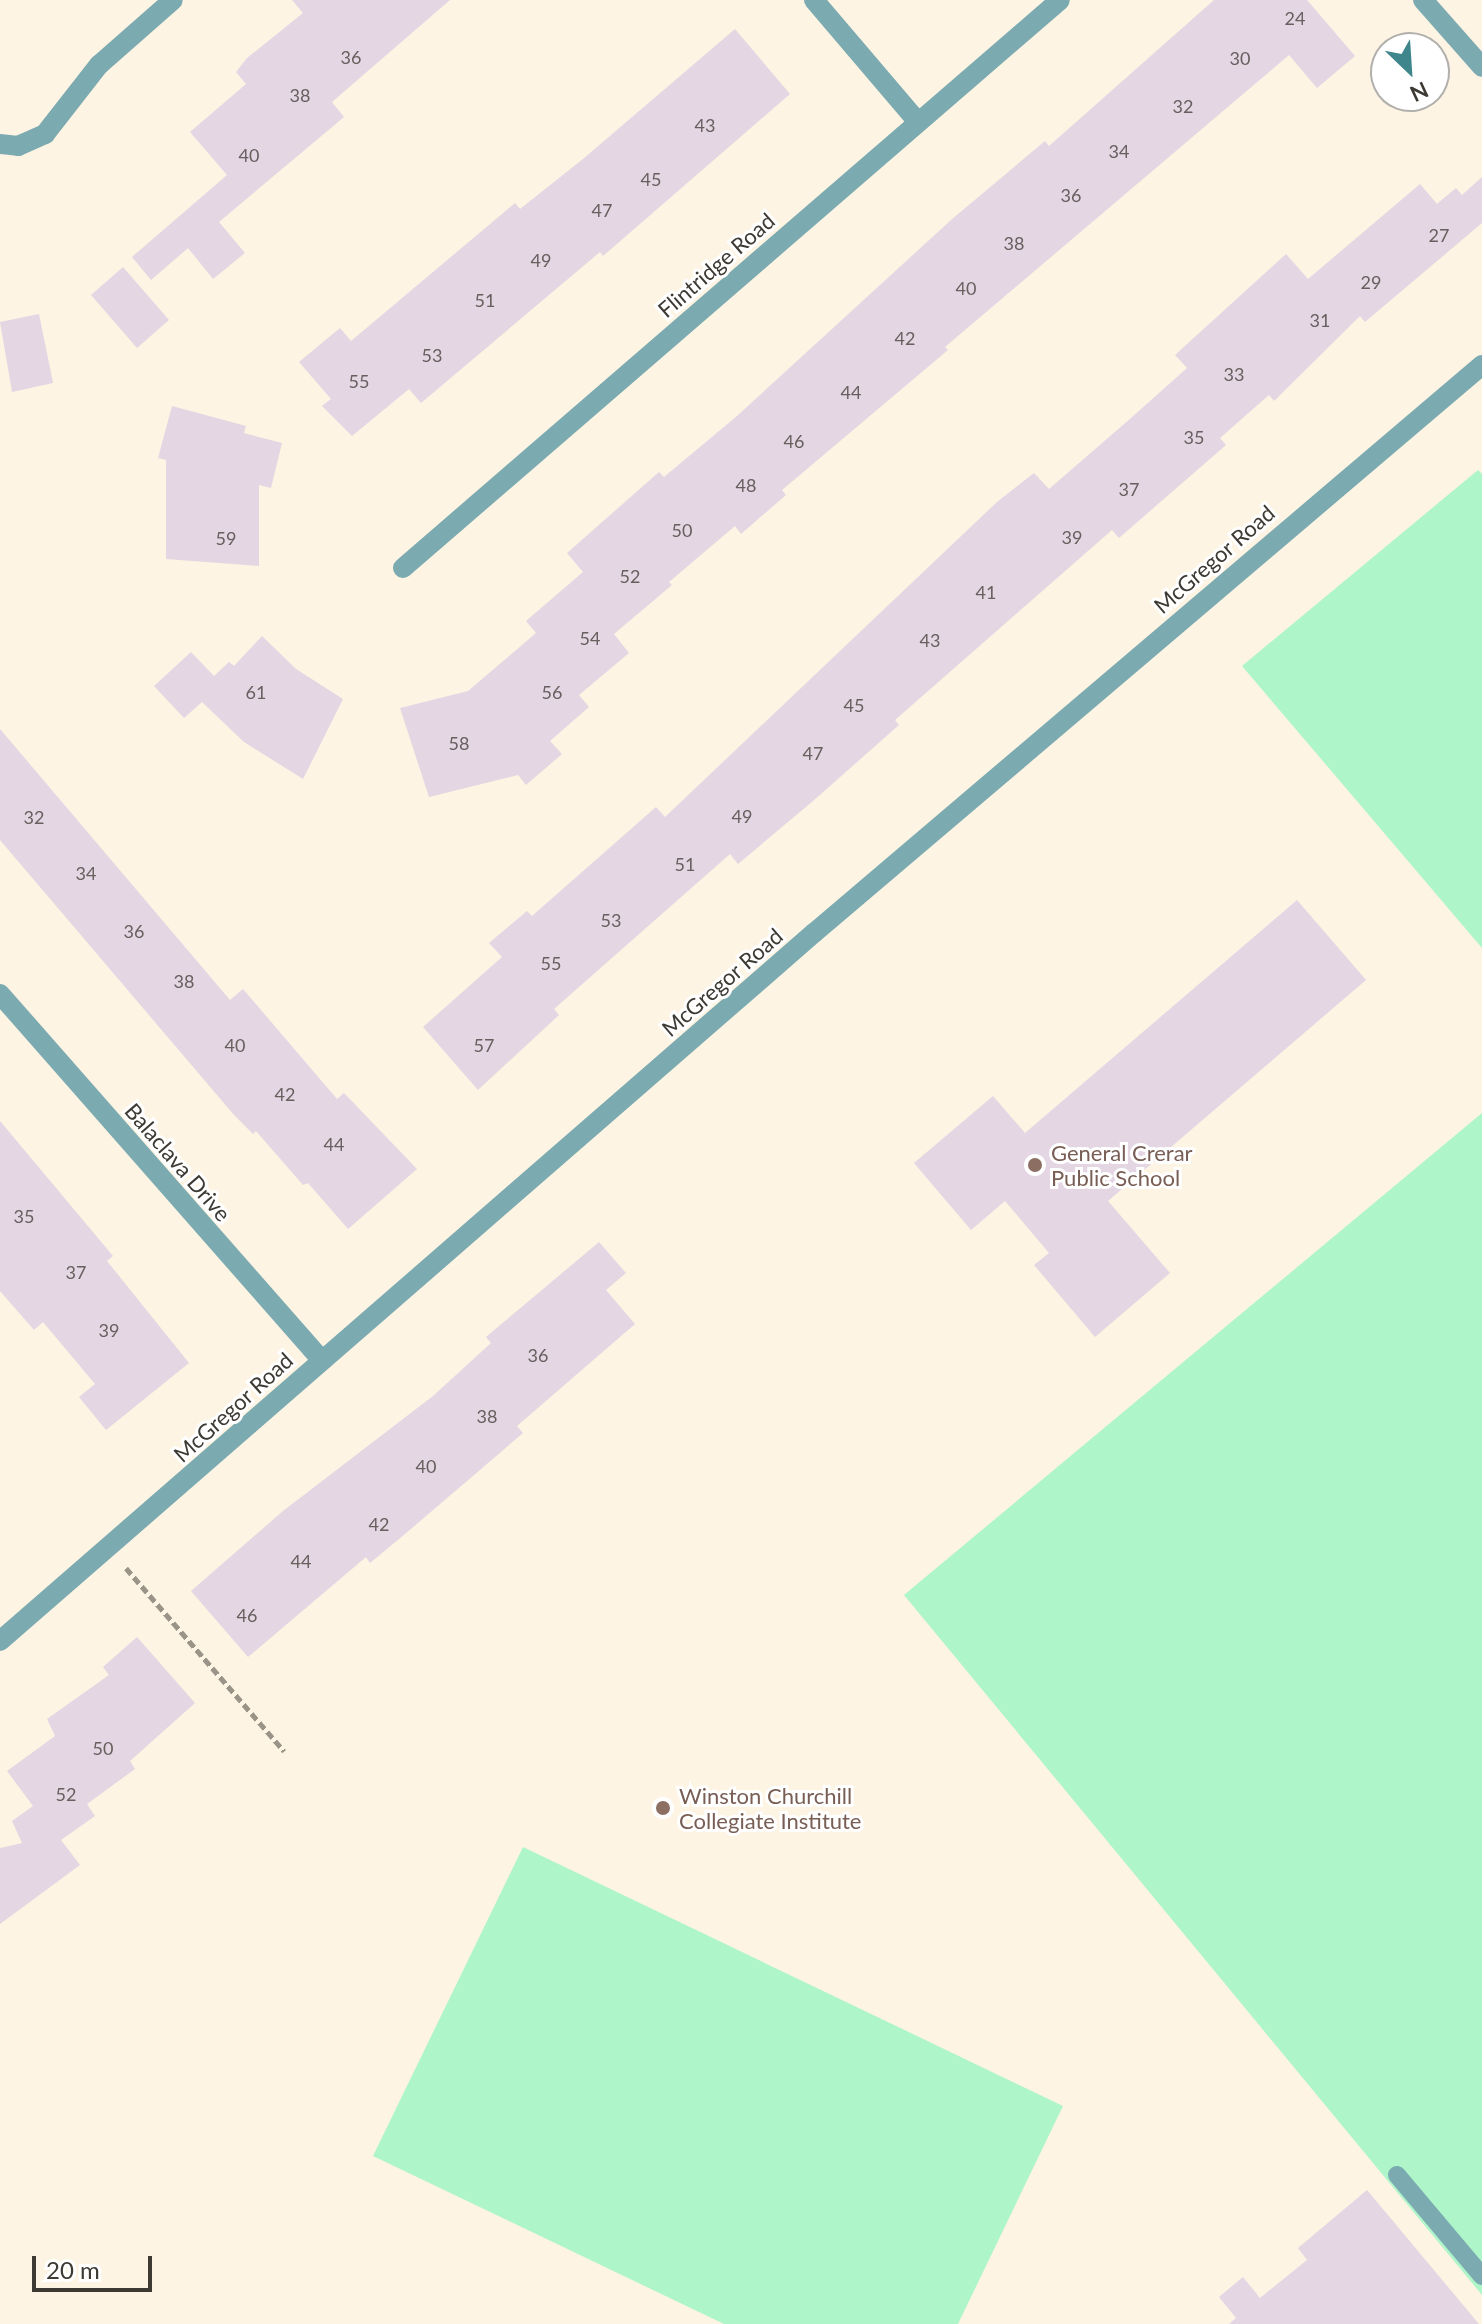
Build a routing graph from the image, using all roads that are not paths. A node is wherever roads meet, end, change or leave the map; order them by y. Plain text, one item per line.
1 (173, 0) edge
2 (814, 0) edge
3 (1060, 0) edge
4 (1423, 0) edge
5 (1482, 67) edge
6 (918, 122) junction
7 (0, 144) edge
8 (1482, 365) edge
9 (403, 568) dead end
10 (0, 994) edge
11 (322, 1360) junction
12 (0, 1641) edge
13 (1397, 2175) dead end
14 (1482, 2276) edge

1 - 7 street
2 - 6 street
3 - 6 street, Flintridge Road
4 - 5 street
6 - 9 street, Flintridge Road
8 - 11 street, McGregor Road
10 - 11 street, Balaclava Drive
11 - 12 street, McGregor Road
13 - 14 lane

